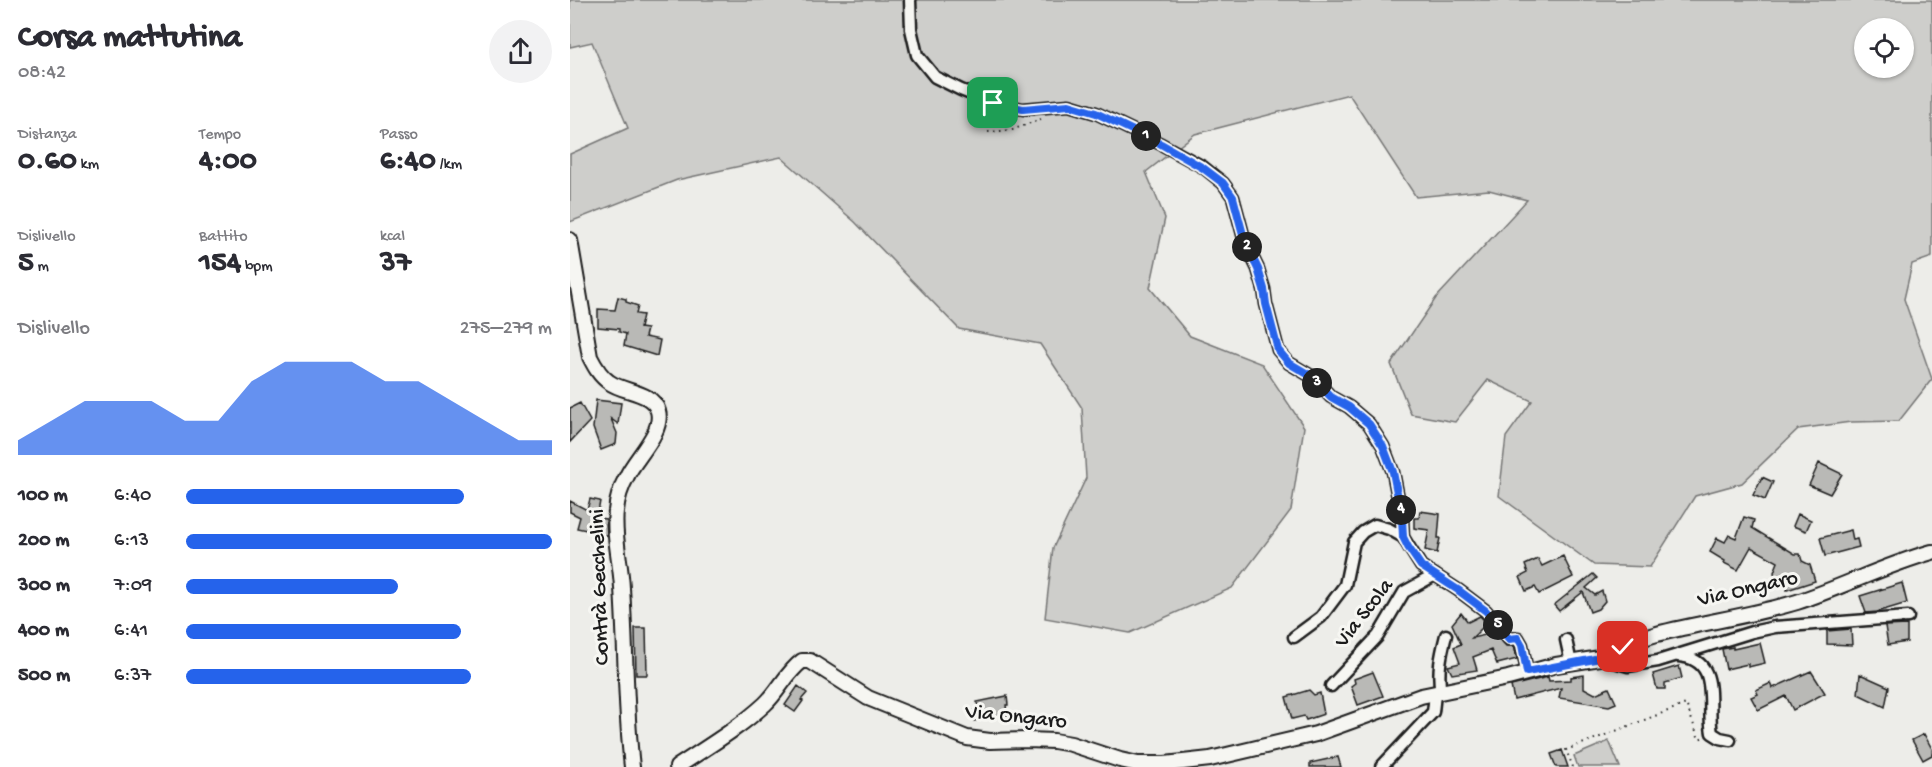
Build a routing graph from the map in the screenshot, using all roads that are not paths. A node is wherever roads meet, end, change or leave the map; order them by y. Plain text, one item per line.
1 (910, 0) edge
2 (570, 240) edge
3 (1403, 537) junction
4 (1932, 552) edge
5 (1435, 575) junction
6 (1908, 617) dead end
7 (1446, 635) dead end
8 (1294, 637) dead end
9 (1566, 640) dead end
10 (1672, 656) junction
11 (1600, 658) junction
12 (1571, 663) junction
13 (1527, 672) junction
14 (1331, 686) dead end
15 (1438, 693) junction
16 (1730, 740) dead end
17 (632, 767) edge
18 (677, 767) edge
19 (1381, 767) edge

1 - 3 street, Via Scola
2 - 17 main road, Contrà Gecchelini
3 - 5 street, Via Scola
3 - 8 street
4 - 11 main road, Via Ongaro
5 - 13 street, Via Scola
5 - 14 street, Via Scola
6 - 10 street
7 - 15 street
9 - 12 street
10 - 11 street
10 - 16 street
11 - 12 main road, Via Ongaro
12 - 13 main road, Via Ongaro
13 - 15 main road, Via Ongaro
15 - 18 main road, Via Ongaro
15 - 19 street

